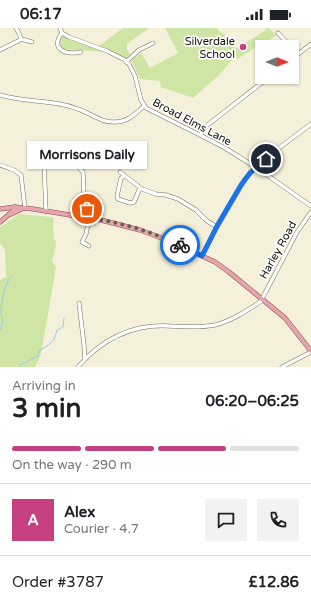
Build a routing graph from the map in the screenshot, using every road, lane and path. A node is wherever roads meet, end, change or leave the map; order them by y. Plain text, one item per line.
1 (16, 28) edge
2 (60, 28) edge
3 (62, 33) junction
4 (278, 33) dead end
5 (21, 39) junction
6 (285, 40) edge
7 (32, 42) dead end
8 (153, 43) dead end
9 (311, 44) edge
10 (0, 50) edge
11 (81, 52) dead end
12 (299, 53) edge
13 (126, 62) junction
14 (260, 84) edge
15 (0, 95) edge
16 (144, 106) junction
17 (311, 124) edge
18 (200, 135) junction
19 (0, 166) edge
20 (257, 168) junction
21 (120, 172) dead end
22 (124, 176) junction
23 (140, 188) junction
24 (311, 206) edge
25 (15, 207) junction
26 (25, 208) junction
27 (0, 209) edge
28 (46, 211) junction
29 (311, 212) edge
30 (8, 216) junction
31 (89, 218) junction
32 (0, 222) edge
33 (217, 226) junction
34 (89, 246) dead end
35 (202, 256) junction
36 (262, 299) junction
37 (79, 303) dead end
38 (311, 351) edge
39 (84, 360) junction
40 (78, 367) edge
41 (282, 367) edge

1 - 5 street
2 - 3 street
3 - 11 street
3 - 13 street
4 - 6 street
5 - 7 street
5 - 10 street
8 - 13 street
9 - 12 street
13 - 16 street, Broad Elms Lane
14 - 18 street
15 - 16 street
16 - 18 street, Broad Elms Lane
17 - 20 street
18 - 20 street, Broad Elms Lane
19 - 26 street
20 - 24 street, Broad Elms Lane
20 - 33 street
21 - 22 street
22 - 23 street
22 - 23 street
23 - 33 street
25 - 26 main road
25 - 27 main road
25 - 30 main road
26 - 28 main road
26 - 30 main road
27 - 30 main road
28 - 31 main road
28 - 31 street
29 - 36 street, Harley Road
30 - 32 main road
31 - 34 street
31 - 35 main road
33 - 35 street
35 - 36 main road
36 - 38 main road
36 - 39 street
37 - 39 street
38 - 41 street
39 - 40 street

